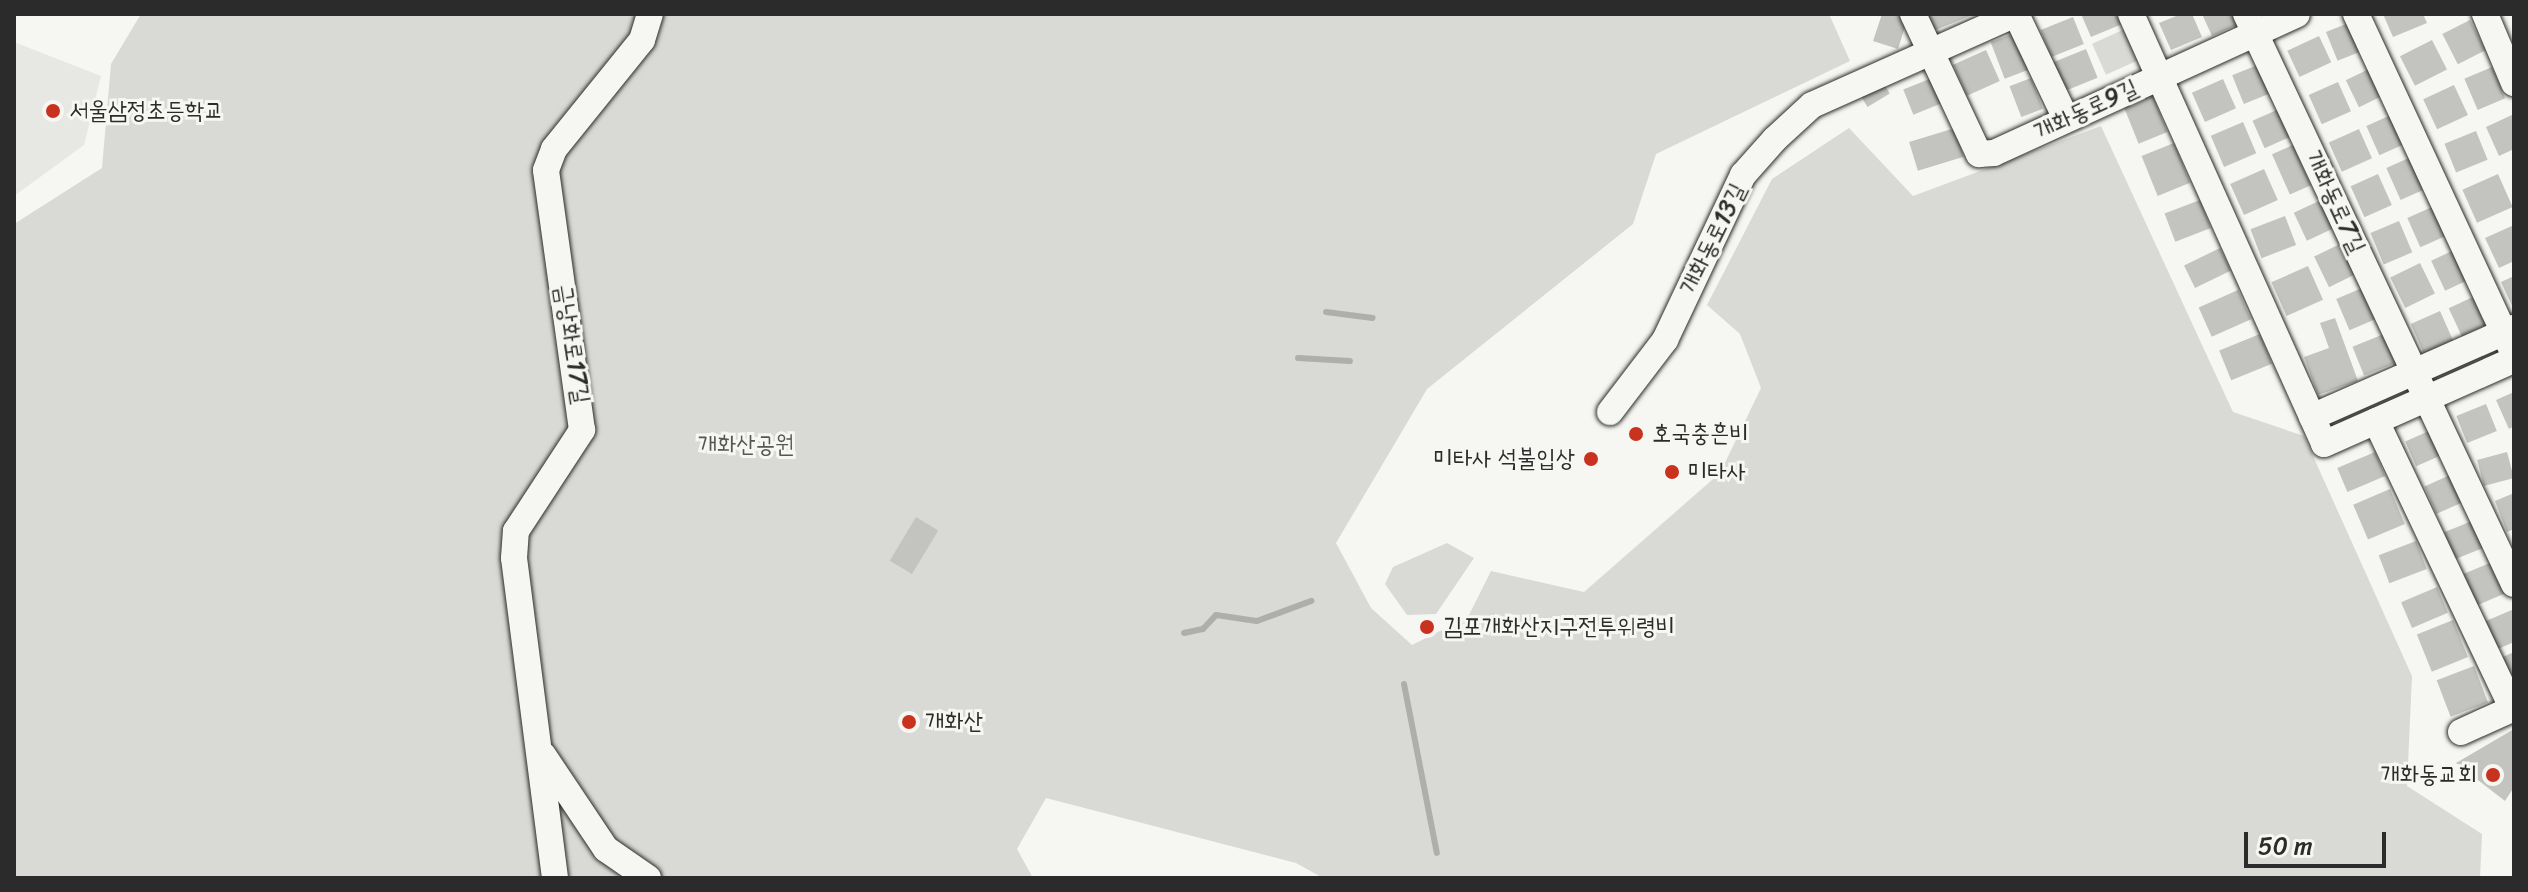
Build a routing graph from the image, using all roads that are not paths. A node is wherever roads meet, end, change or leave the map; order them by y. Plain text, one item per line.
1 (650, 14) edge
2 (1913, 14) edge
3 (2016, 14) edge
4 (2131, 14) edge
5 (2297, 14) edge
6 (2356, 14) edge
7 (2485, 14) edge
8 (2250, 23) edge
9 (1929, 50) junction
10 (2159, 76) junction
11 (2514, 83) edge
12 (2066, 119) junction
13 (2512, 344) edge
14 (2416, 371) junction
15 (2428, 398) junction
16 (1610, 412) dead end
17 (2312, 417) junction
18 (2376, 421) junction
19 (2514, 584) edge
20 (2513, 708) edge
21 (2461, 732) dead end
22 (543, 755) junction
23 (555, 878) edge
24 (648, 878) edge

1 - 22 street, 금낭화로17길
2 - 9 street
3 - 9 street, 개화동로13길
3 - 12 street
4 - 10 street
5 - 8 street, 개화동로9길
6 - 13 street
7 - 11 street
8 - 10 street, 개화동로9길
8 - 14 street, 개화동로7길
9 - 12 street, 개화동로9길
9 - 16 street, 개화동로13길
10 - 12 street, 개화동로9길
10 - 17 street
13 - 14 street
13 - 15 street
14 - 15 street, 개화동로7길
14 - 17 street
15 - 18 street
15 - 19 street, 개화동로7길
17 - 18 street
18 - 20 street
20 - 21 street
22 - 23 street, 금낭화로17길
22 - 24 street

